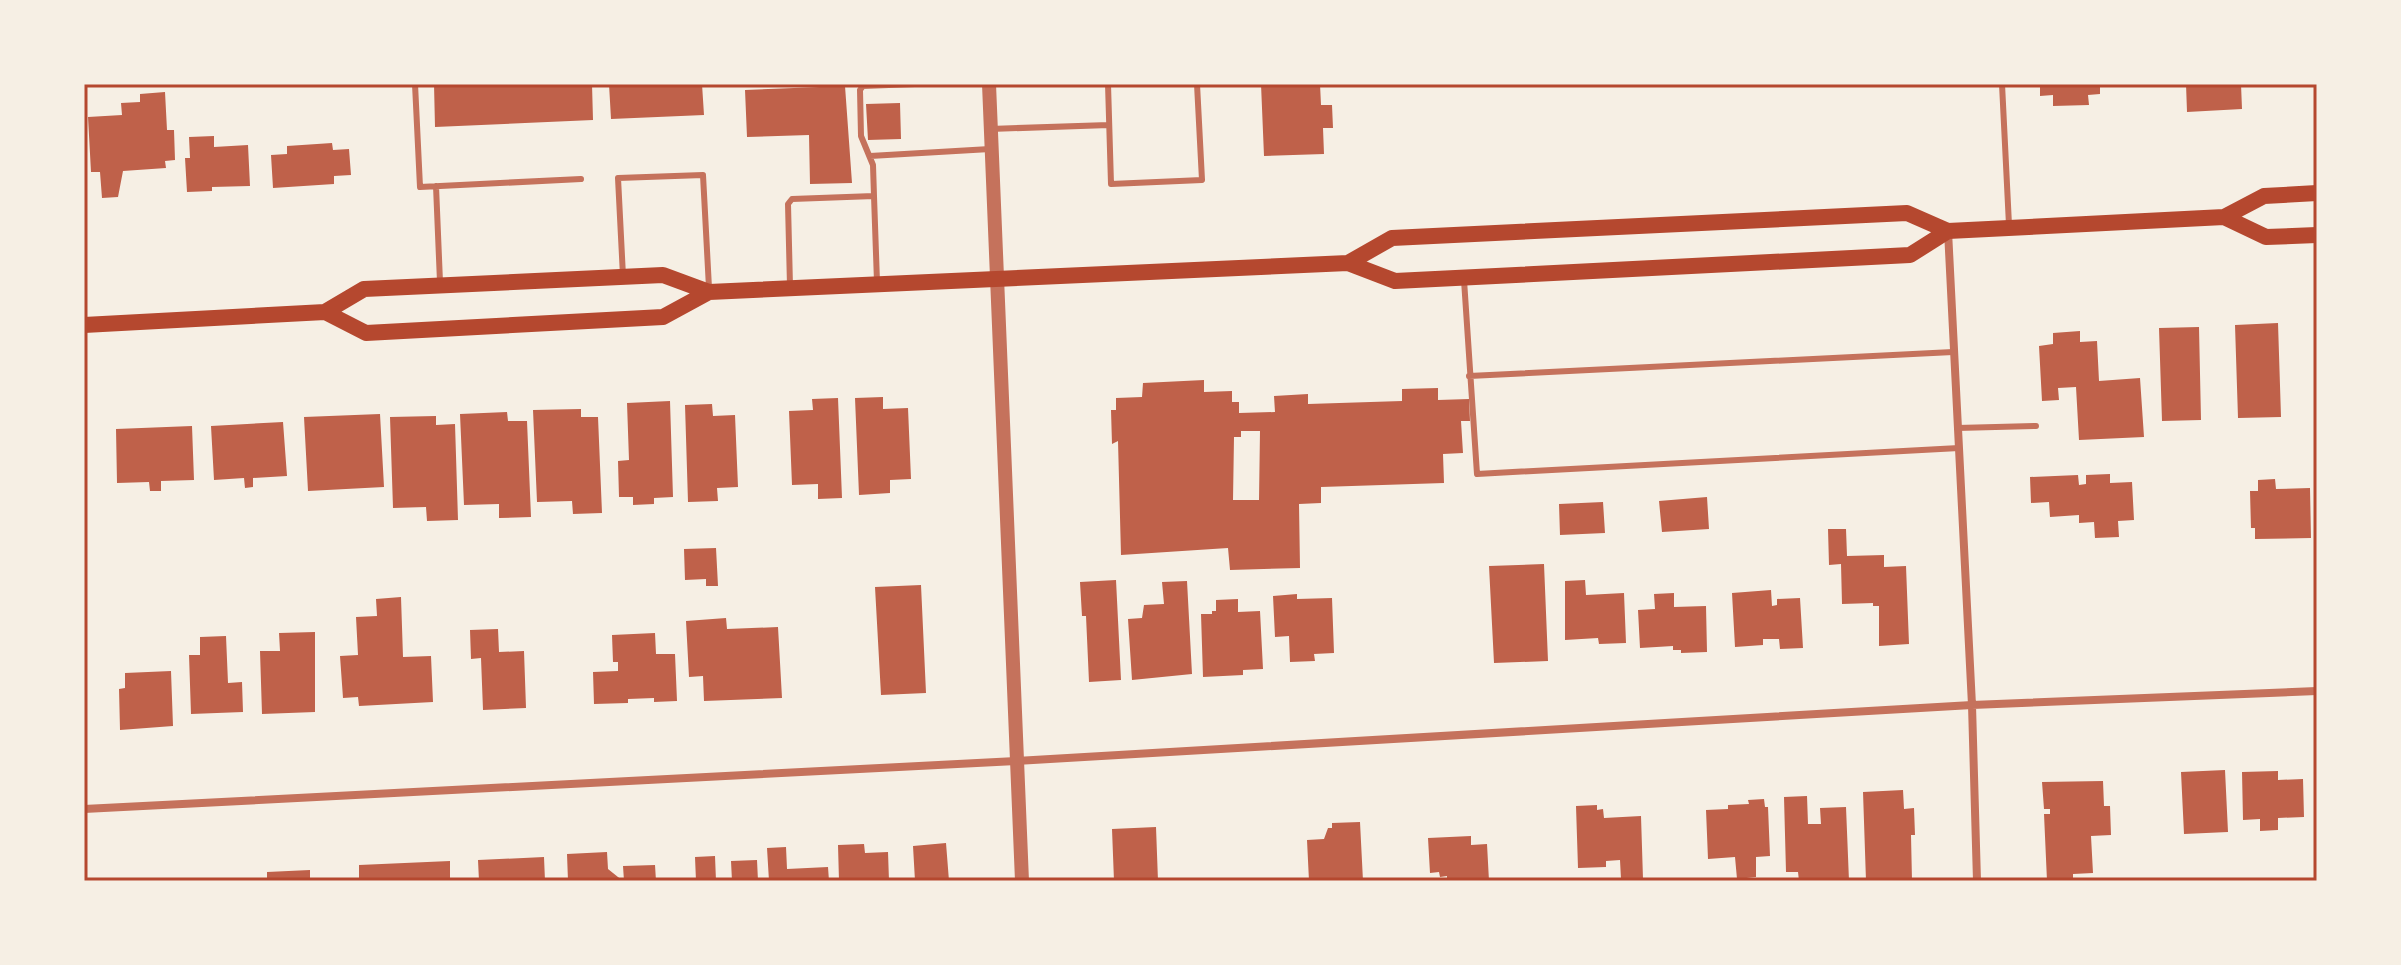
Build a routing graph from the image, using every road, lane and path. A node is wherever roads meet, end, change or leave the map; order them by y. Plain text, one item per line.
1 (415, 84) edge
2 (915, 84) edge
3 (989, 84) edge
4 (1108, 84) edge
5 (1197, 84) edge
6 (2002, 84) edge
7 (1109, 125) junction
8 (990, 129) junction
9 (991, 149) junction
10 (870, 156) junction
11 (581, 179) dead end
12 (436, 186) junction
13 (2317, 193) edge
14 (874, 196) junction
15 (2224, 217) junction
16 (2009, 228) junction
17 (1948, 231) junction
18 (2317, 235) edge
19 (1348, 263) junction
20 (623, 277) junction
21 (1463, 278) junction
22 (996, 280) junction
23 (877, 285) junction
24 (440, 286) junction
25 (790, 289) junction
26 (709, 292) junction
27 (325, 312) junction
28 (84, 325) edge
29 (1953, 352) junction
30 (1469, 376) junction
31 (2036, 426) dead end
32 (1957, 428) junction
33 (1959, 448) junction
34 (2317, 691) edge
35 (1972, 705) junction
36 (1016, 761) junction
37 (84, 809) edge
38 (1022, 881) edge
39 (1977, 881) edge

1 - 12 lane
2 - 10 lane
3 - 8 street
4 - 7 lane
5 - 7 lane
6 - 16 lane
7 - 8 lane
8 - 9 street
9 - 10 lane
9 - 22 street
10 - 14 lane
11 - 12 lane
12 - 24 lane
13 - 15 main road
14 - 23 lane
14 - 25 lane
15 - 16 main road
15 - 18 main road
16 - 17 main road
17 - 19 main road
17 - 21 main road
17 - 29 street
19 - 21 main road
19 - 22 main road
20 - 24 main road
20 - 26 main road
20 - 26 lane
21 - 30 lane
22 - 23 main road
22 - 36 street
23 - 25 main road
24 - 27 main road
25 - 26 main road
26 - 27 main road
27 - 28 main road
29 - 30 lane
29 - 32 street
30 - 33 lane
31 - 32 lane
32 - 33 street
33 - 35 street
34 - 35 street
35 - 36 street
35 - 39 street
36 - 37 street
36 - 38 street

